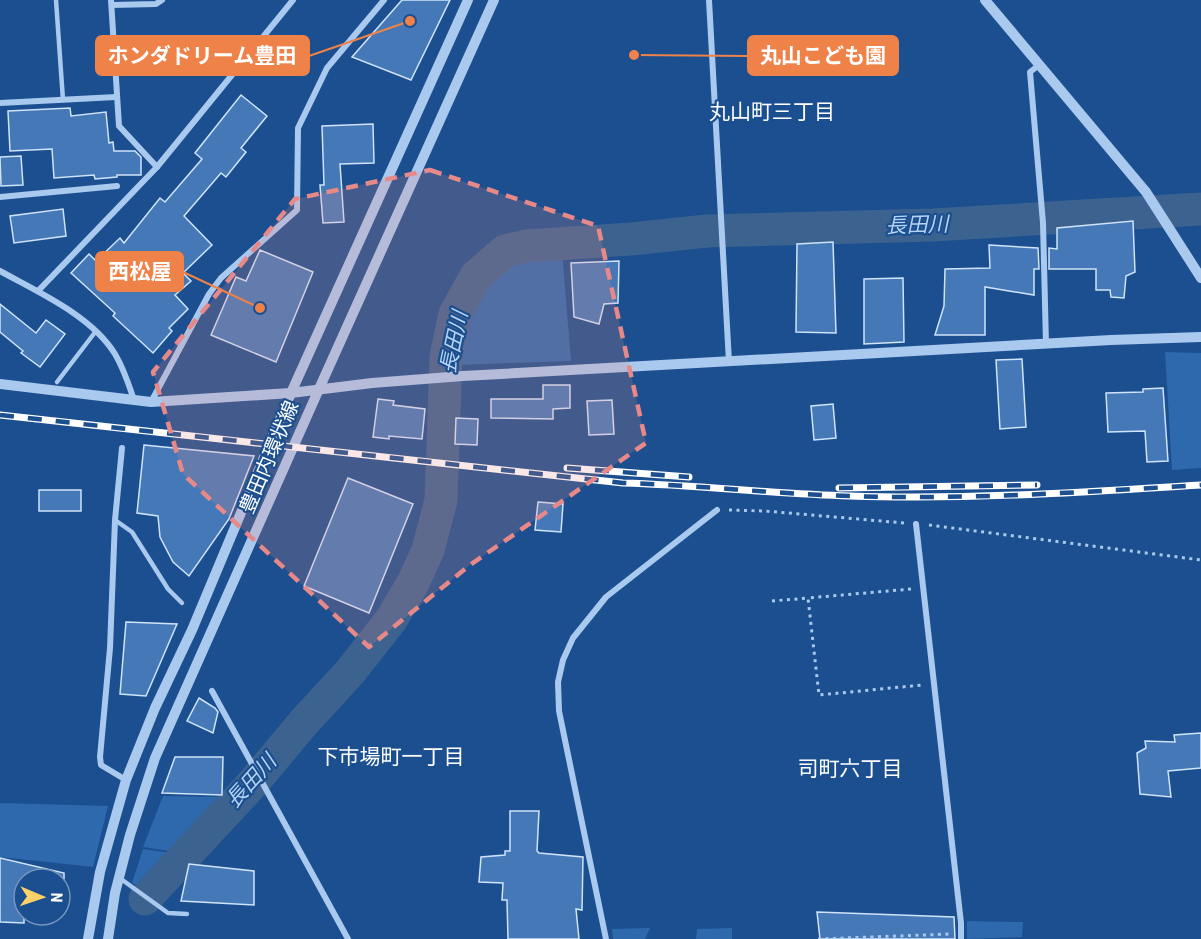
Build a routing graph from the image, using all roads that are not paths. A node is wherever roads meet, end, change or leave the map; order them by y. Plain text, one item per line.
1 (56, 0) edge
2 (162, 0) edge
3 (293, 0) edge
4 (384, 0) edge
5 (468, 0) edge
6 (494, 0) edge
7 (708, 0) edge
8 (985, 0) edge
9 (112, 3) edge
10 (1039, 65) junction
11 (116, 97) junction
12 (63, 100) junction
13 (0, 103) edge
14 (157, 167) junction
15 (117, 186) dead end
16 (0, 197) edge
17 (0, 272) edge
18 (1201, 278) edge
19 (38, 291) junction
20 (96, 331) junction
21 (1201, 337) edge
22 (1046, 344) junction
23 (729, 362) junction
24 (57, 382) dead end
25 (0, 384) edge
26 (319, 389) junction
27 (291, 393) junction
28 (135, 400) junction
29 (151, 402) junction
30 (122, 448) dead end
31 (717, 510) road end
32 (115, 520) junction
33 (916, 524) road end
34 (182, 603) dead end
35 (212, 691) dead end
36 (126, 780) junction
37 (119, 878) junction
38 (187, 914) dead end
39 (961, 936) edge
40 (88, 939) edge
41 (108, 939) edge
42 (348, 939) edge
43 (606, 939) edge

1 - 12 lane
2 - 9 street
3 - 14 street
4 - 29 street
5 - 27 street, 豊田内環状線
6 - 26 street, 豊田内環状線
7 - 23 street
8 - 10 street
9 - 11 street
10 - 18 street
10 - 22 street
11 - 12 street
11 - 14 street
12 - 13 street
14 - 19 street
15 - 16 street
17 - 19 street
19 - 20 street
20 - 24 lane
20 - 28 street
21 - 22 street
22 - 23 street
23 - 26 street
25 - 28 street
26 - 27 street
26 - 37 street, 豊田内環状線
27 - 29 street
27 - 36 street, 豊田内環状線
28 - 29 street
30 - 32 street
31 - 43 street
32 - 34 lane
32 - 36 street
33 - 39 street
35 - 42 street
36 - 40 street, 豊田内環状線
37 - 38 lane
37 - 41 street, 豊田内環状線

